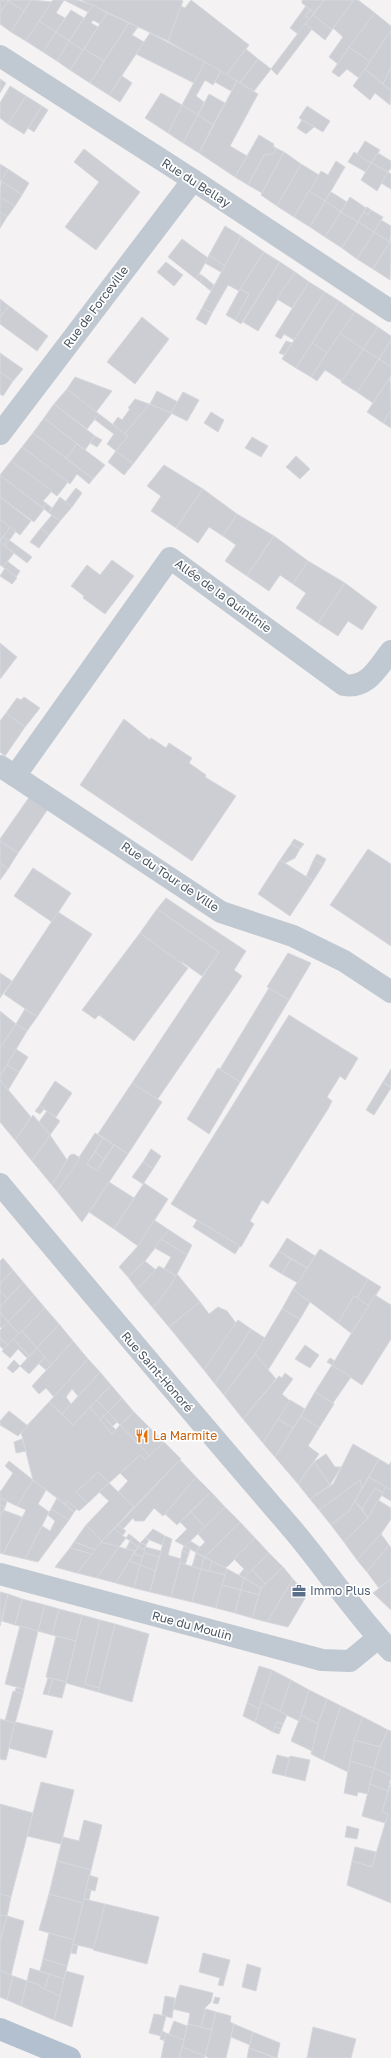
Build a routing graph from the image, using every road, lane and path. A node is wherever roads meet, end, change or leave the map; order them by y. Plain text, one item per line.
1 (0, 56) edge
2 (193, 180) junction
3 (391, 311) edge
4 (0, 434) edge
5 (391, 651) edge
6 (8, 771) edge
7 (391, 992) edge
8 (0, 1184) edge
9 (0, 1574) edge
10 (385, 1644) edge
11 (0, 2029) edge
12 (70, 2058) edge

1 - 2 street, Rue du Bellay
2 - 3 street, Rue du Bellay
2 - 4 street, Rue de Forceville
5 - 6 street, Allée de la Quintinie
6 - 7 street, Rue du Tour de Ville
8 - 10 street, Rue Saint-Honoré
9 - 10 street, Rue du Moulin
11 - 12 main road

